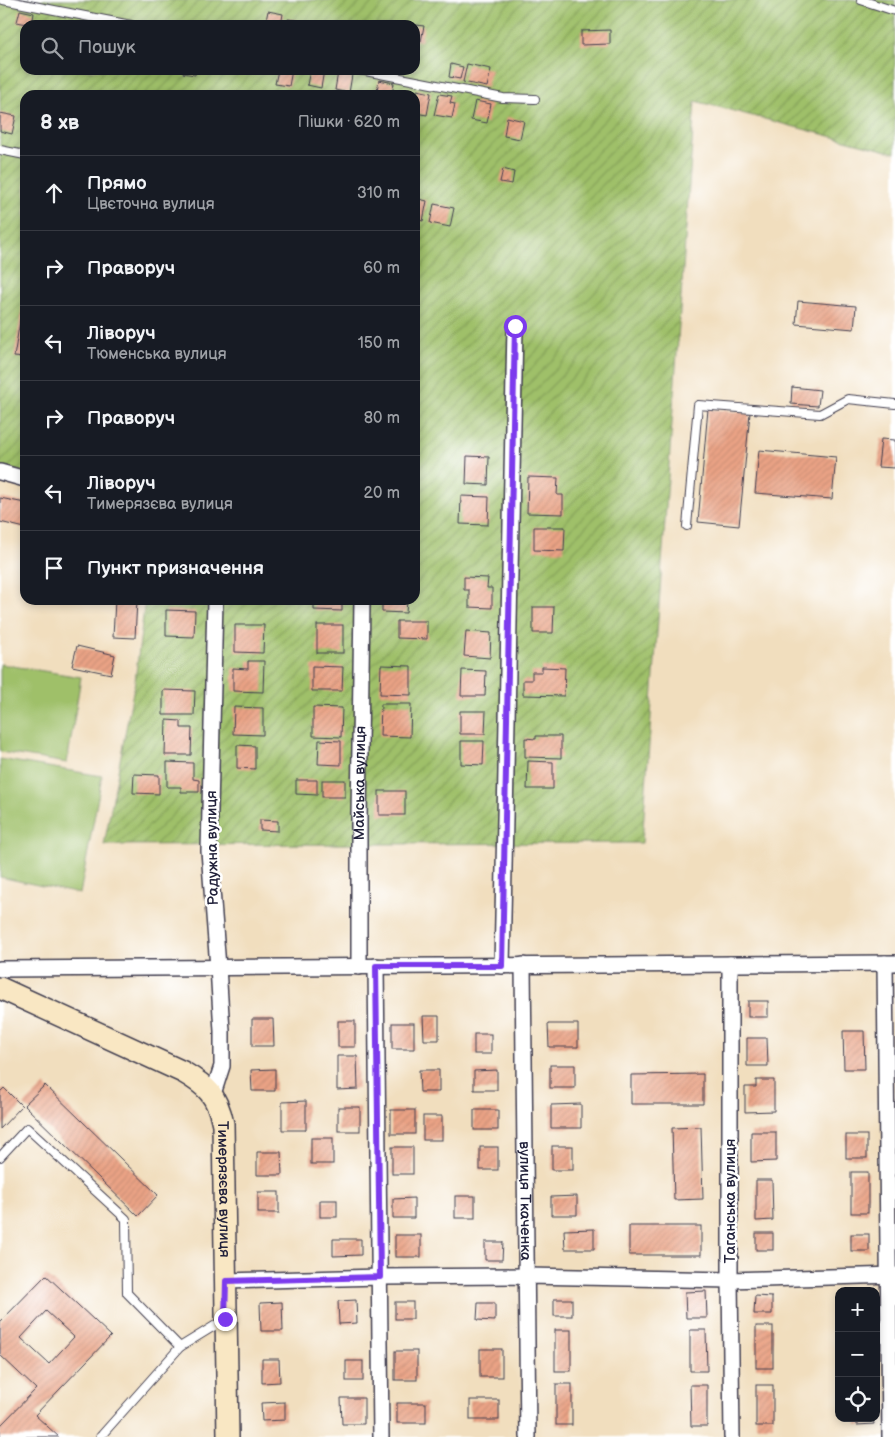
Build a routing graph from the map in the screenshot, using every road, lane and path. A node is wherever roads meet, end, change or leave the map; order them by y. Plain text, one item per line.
1 (3, 0) edge
2 (861, 0) edge
3 (895, 11) edge
4 (105, 20) edge
5 (386, 75) edge
6 (535, 99) dead end
7 (0, 150) edge
8 (20, 154) edge
9 (515, 326) dead end
10 (895, 404) edge
11 (0, 472) edge
12 (20, 478) edge
13 (687, 526) dead end
14 (215, 605) edge
15 (362, 605) edge
16 (890, 963) edge
17 (730, 964) junction
18 (523, 965) junction
19 (359, 966) junction
20 (376, 966) junction
21 (502, 966) junction
22 (218, 968) junction
23 (0, 969) edge
24 (0, 988) edge
25 (213, 1094) junction
26 (0, 1156) edge
27 (892, 1275) edge
28 (527, 1276) junction
29 (380, 1277) junction
30 (730, 1280) junction
31 (226, 1281) junction
32 (225, 1319) junction
33 (180, 1347) junction
34 (100, 1437) edge
35 (228, 1437) edge
36 (381, 1437) edge
37 (528, 1437) edge
38 (732, 1437) edge
39 (890, 1437) edge

1 - 4 lane
2 - 3 lane
5 - 6 lane
7 - 8 lane
9 - 21 street
10 - 13 lane
11 - 12 street
14 - 22 street, Радужна вулиця
15 - 19 street, Майська вулиця
16 - 17 street
16 - 27 street
17 - 18 street
17 - 30 street, Таганська вулиця
18 - 21 street
18 - 28 street, вулиця Ткаченка
19 - 20 street
19 - 22 street
20 - 21 street
20 - 29 street
22 - 23 street
22 - 25 street, Радужна вулиця
24 - 25 street
25 - 31 street, Тимерязєва вулиця
26 - 33 lane
27 - 30 street
27 - 39 street
28 - 29 street
28 - 30 street
28 - 37 street, вулиця Ткаченка
29 - 31 street
29 - 36 street
30 - 38 street, Таганська вулиця
31 - 32 street, Тимерязєва вулиця
32 - 33 lane
32 - 35 street, Тимерязєва вулиця
33 - 34 lane

